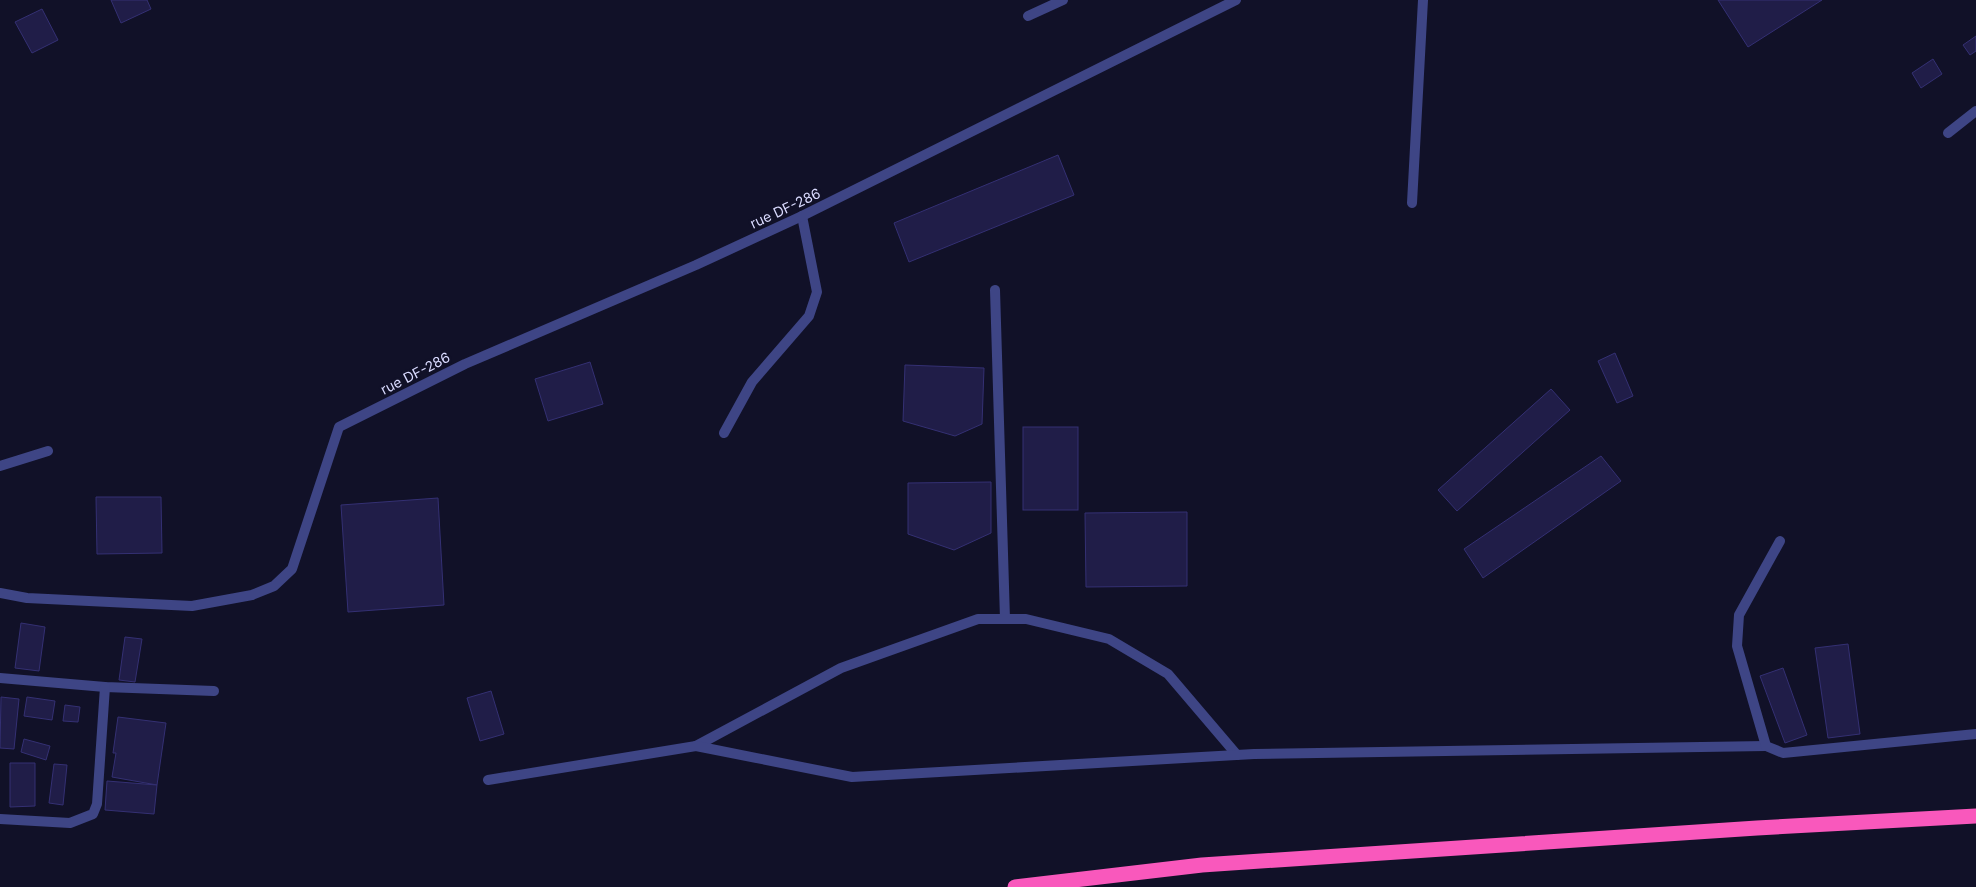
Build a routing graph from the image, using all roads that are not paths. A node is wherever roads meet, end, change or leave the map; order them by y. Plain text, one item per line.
1 (1063, 0) edge
2 (1236, 0) edge
3 (1423, 0) edge
4 (1028, 16) dead end
5 (1976, 111) edge
6 (1948, 133) dead end
7 (1412, 203) dead end
8 (802, 216) junction
9 (995, 290) dead end
10 (724, 433) dead end
11 (48, 451) dead end
12 (0, 466) edge
13 (1780, 541) dead end
14 (0, 593) edge
15 (1005, 619) junction
16 (0, 678) edge
17 (105, 687) junction
18 (214, 691) dead end
19 (1976, 734) edge
20 (696, 746) junction
21 (1766, 746) junction
22 (1237, 755) junction
23 (488, 780) dead end
24 (1976, 816) edge
25 (0, 819) edge
26 (1015, 887) edge

1 - 4 street
2 - 8 street, rue DF-286
3 - 7 street
5 - 6 street
8 - 10 street
8 - 14 street, rue DF-286
9 - 15 street
11 - 12 street
13 - 21 street
15 - 20 street
15 - 22 street
16 - 17 street
17 - 18 street
17 - 25 street
19 - 21 street
20 - 22 street
20 - 23 street
21 - 22 street
24 - 26 highway

